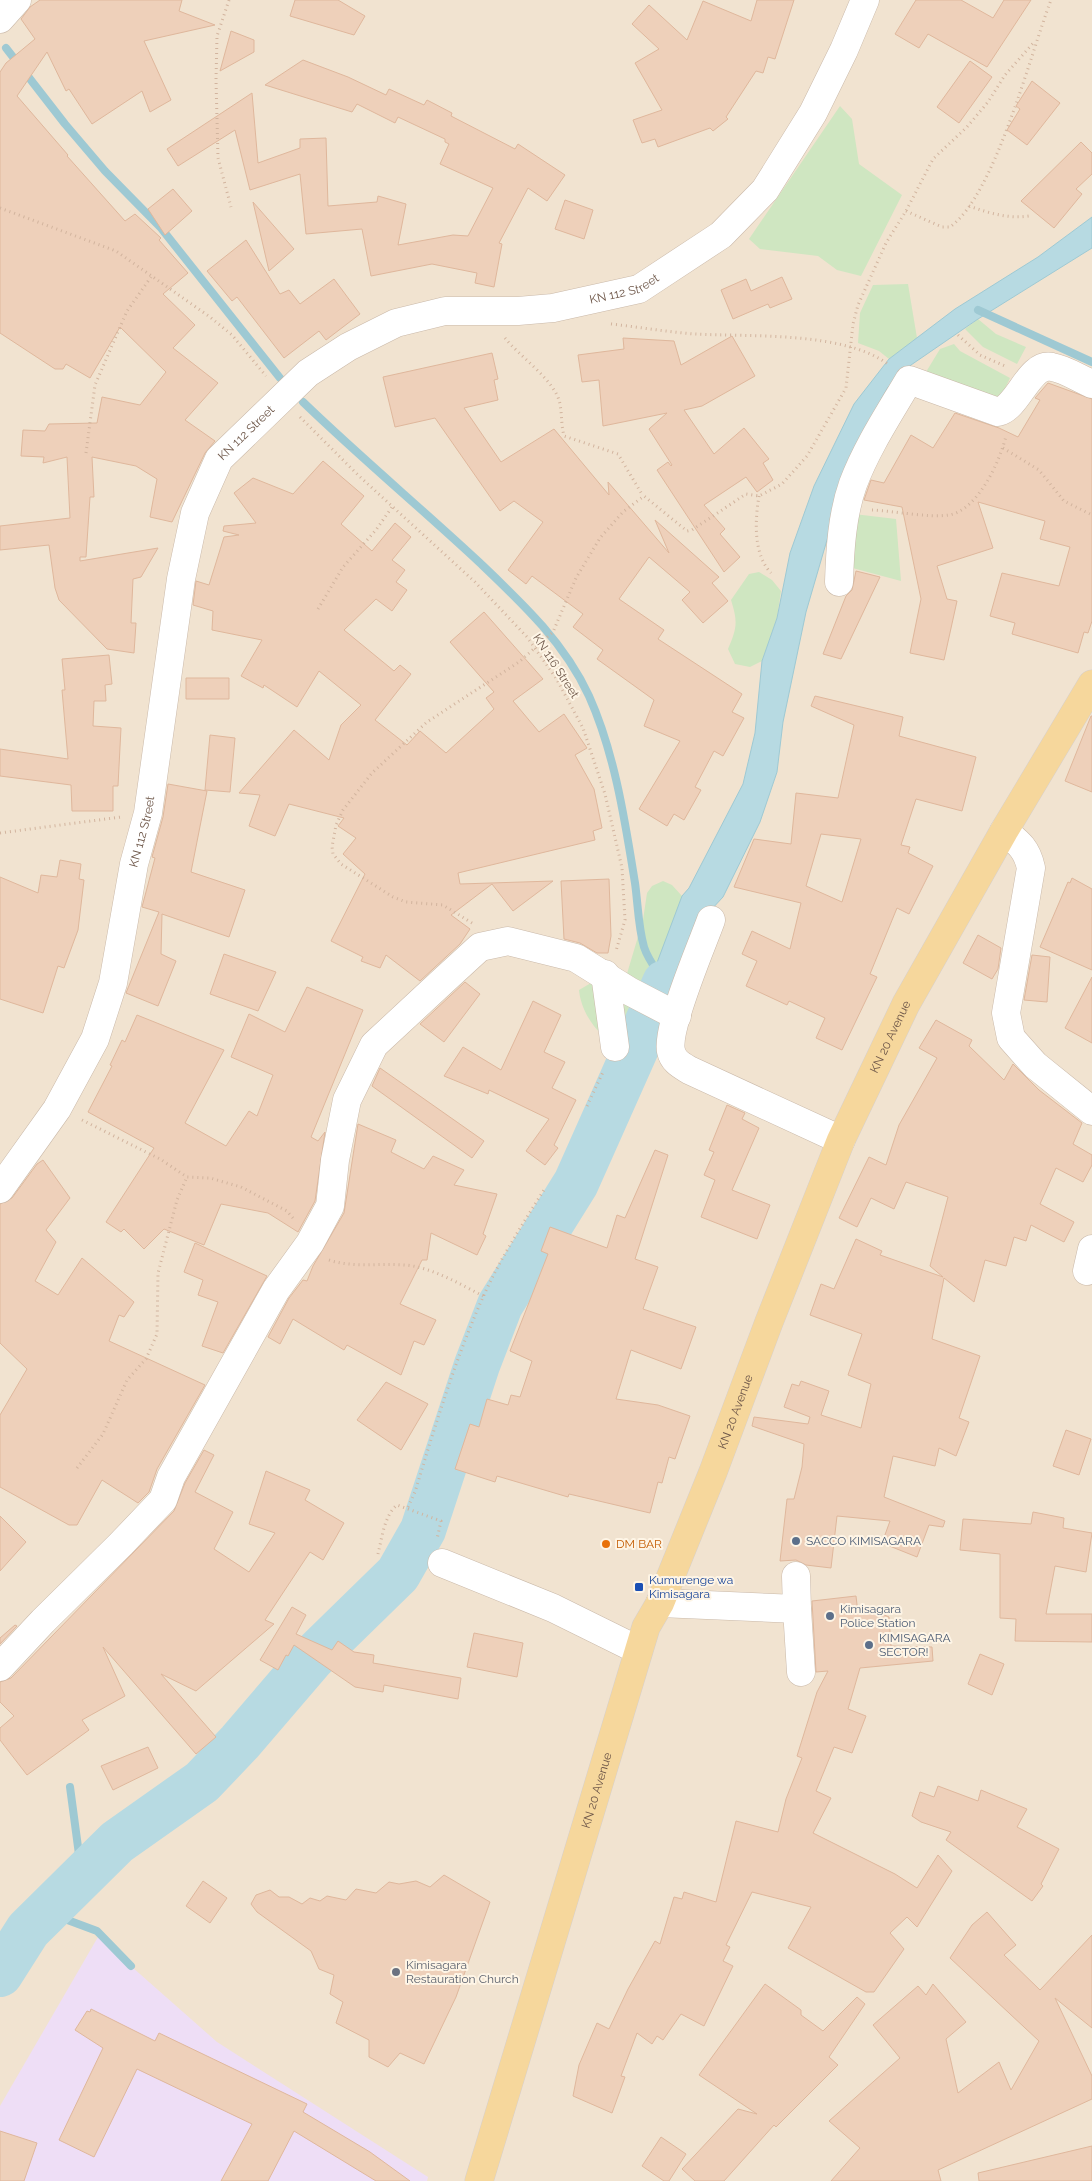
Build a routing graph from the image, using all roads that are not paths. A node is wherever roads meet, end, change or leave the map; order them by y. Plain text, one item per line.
1 (17, 0) edge
2 (866, 0) edge
3 (0, 19) edge
4 (1092, 384) edge
5 (839, 582) dead end
6 (1092, 684) edge
7 (1004, 831) junction
8 (711, 920) dead end
9 (605, 974) junction
10 (673, 1013) junction
11 (616, 1047) road end
12 (1092, 1111) edge
13 (841, 1140) junction
14 (0, 1189) edge
15 (442, 1562) dead end
16 (796, 1576) dead end
17 (660, 1603) junction
18 (797, 1610) junction
19 (638, 1650) junction
20 (0, 1667) edge
21 (801, 1672) dead end
22 (479, 2181) edge

1 - 3 street
2 - 14 street, KN 112 Street
4 - 5 street
6 - 7 main road, KN 20 Avenue
7 - 12 street
7 - 13 main road, KN 20 Avenue
8 - 10 street
9 - 10 street
9 - 11 street
9 - 20 street
10 - 13 street
13 - 17 main road, KN 20 Avenue
15 - 19 street
16 - 18 street
17 - 18 street
17 - 19 main road, KN 20 Avenue
18 - 21 street
19 - 22 main road, KN 20 Avenue

